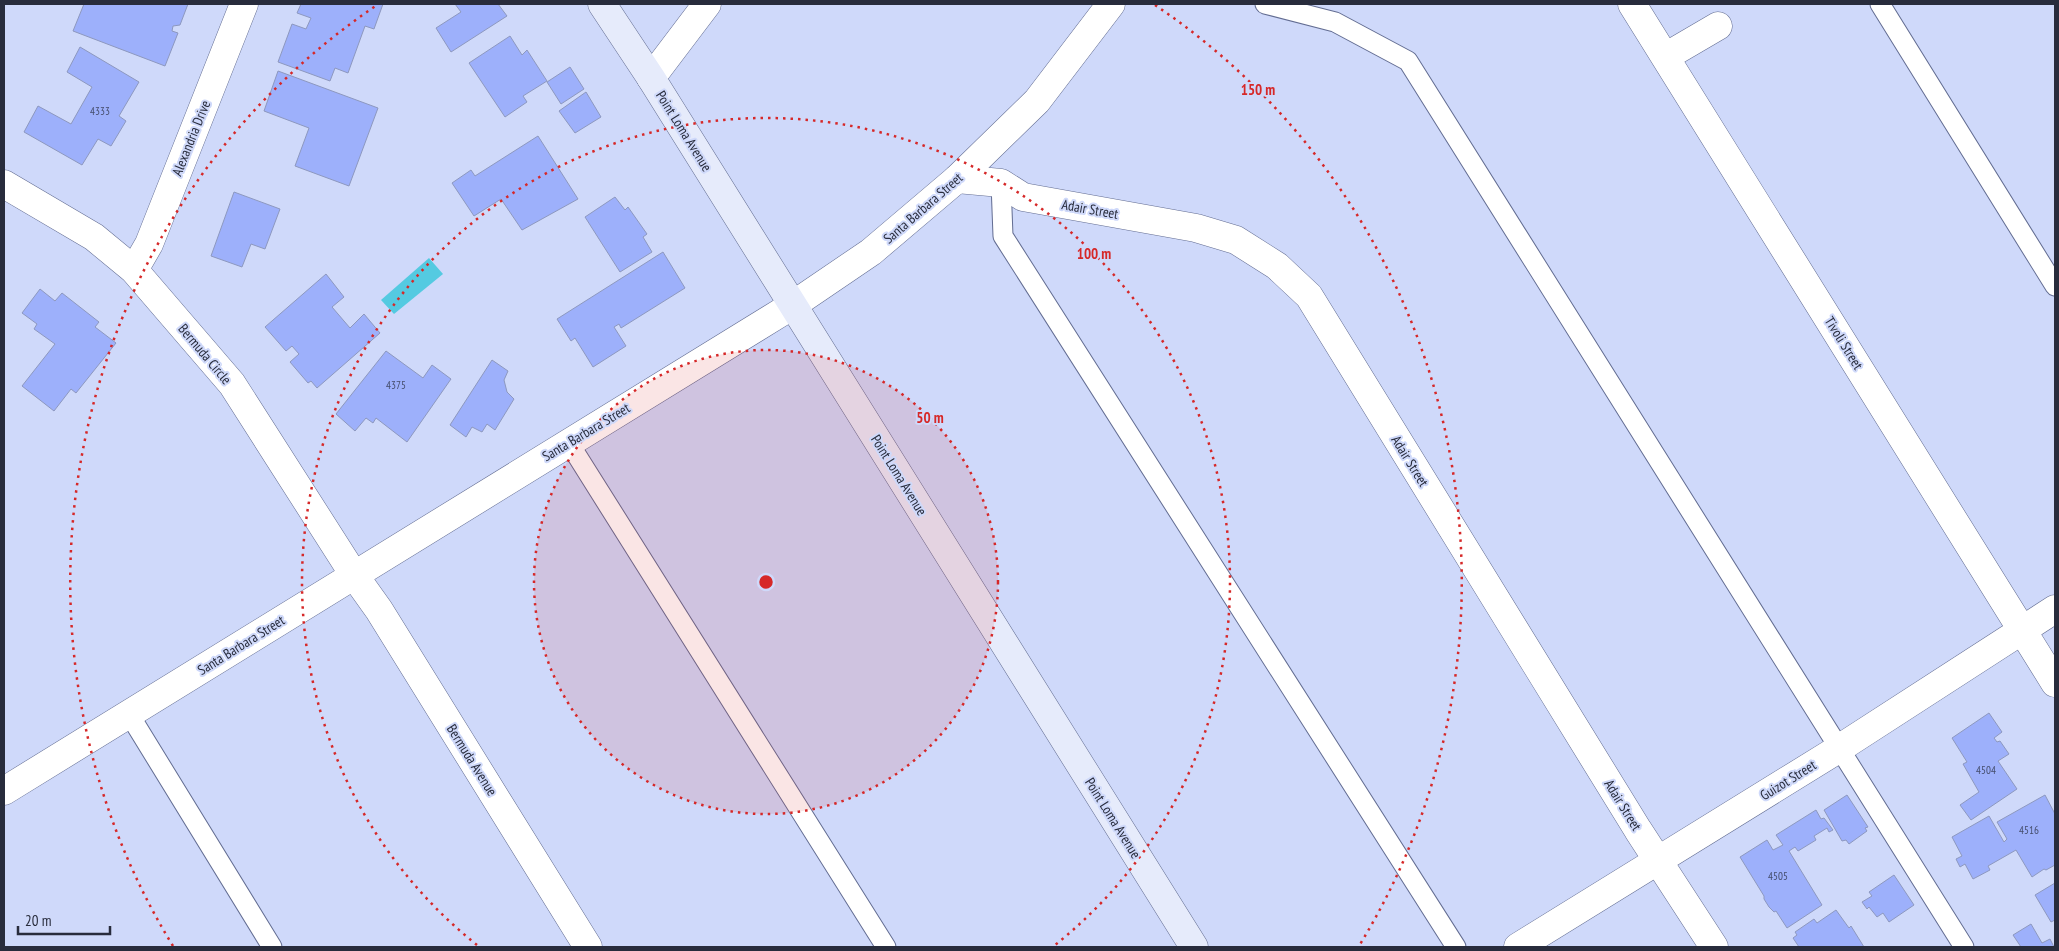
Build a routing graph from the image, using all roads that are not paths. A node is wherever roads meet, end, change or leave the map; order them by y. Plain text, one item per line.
1 (244, 4) edge
2 (602, 4) edge
3 (707, 4) edge
4 (1111, 4) edge
5 (1265, 4) edge
6 (1632, 4) edge
7 (1880, 4) edge
8 (1718, 26) dead end
9 (1666, 57) junction
10 (651, 78) junction
11 (956, 179) junction
12 (1000, 183) junction
13 (4, 184) edge
14 (134, 270) junction
15 (2055, 286) edge
16 (793, 306) junction
17 (569, 443) junction
18 (354, 575) junction
19 (2055, 609) edge
20 (2023, 630) junction
21 (2055, 684) edge
22 (129, 714) junction
23 (1840, 748) junction
24 (4, 791) edge
25 (1659, 859) junction
26 (272, 947) edge
27 (588, 947) edge
28 (886, 947) edge
29 (1194, 947) edge
30 (1456, 947) edge
31 (1518, 947) edge
32 (1714, 947) edge
33 (1964, 947) edge

1 - 14 street, Alexandria Drive
2 - 10 main road, Point Loma Avenue
3 - 10 street
4 - 11 street, Santa Barbara Street
5 - 23 lane
6 - 9 street, Tivoli Street
7 - 15 lane
8 - 9 street
9 - 20 street, Tivoli Street
10 - 16 main road, Point Loma Avenue
11 - 12 street, Adair Street
11 - 16 street, Santa Barbara Street
12 - 25 street, Adair Street
12 - 30 lane
13 - 14 street, Bermuda Circle
14 - 18 street, Bermuda Circle
16 - 17 street, Santa Barbara Street
16 - 29 main road, Point Loma Avenue
17 - 18 street, Santa Barbara Street
17 - 28 lane
18 - 22 street, Santa Barbara Street
18 - 27 street, Bermuda Avenue
19 - 20 street, Guizot Street
20 - 21 street, Tivoli Street
20 - 23 street, Guizot Street
22 - 24 street, Santa Barbara Street
22 - 26 lane
23 - 25 street, Guizot Street
23 - 33 lane
25 - 31 street, Guizot Street
25 - 32 street, Adair Street

